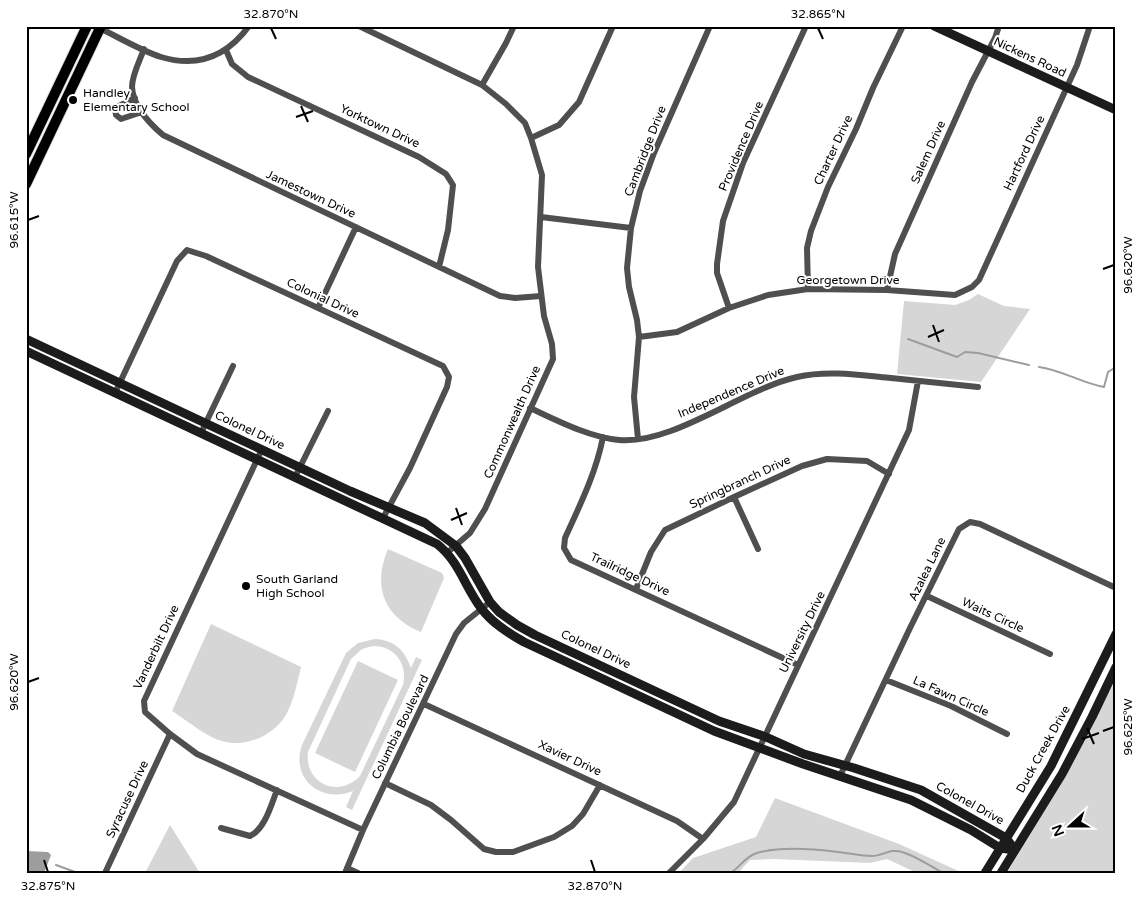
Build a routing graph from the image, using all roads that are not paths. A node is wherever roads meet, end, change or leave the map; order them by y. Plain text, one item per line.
1 (86, 26) edge
2 (249, 26) edge
3 (359, 26) edge
4 (514, 26) edge
5 (613, 26) edge
6 (710, 26) edge
7 (806, 26) edge
8 (903, 26) edge
9 (934, 26) edge
10 (999, 26) edge
11 (1090, 26) edge
12 (98, 27) edge
13 (144, 49) junction
14 (226, 50) junction
15 (988, 51) junction
16 (482, 85) junction
17 (1066, 88) junction
18 (135, 98) junction
19 (1116, 110) edge
20 (142, 112) junction
21 (531, 138) junction
22 (27, 151) edge
23 (40, 156) junction
24 (26, 184) edge
25 (541, 217) junction
26 (356, 227) junction
27 (631, 228) junction
28 (439, 267) junction
29 (972, 287) joint
30 (808, 289) junction
31 (887, 290) junction
32 (541, 296) junction
33 (318, 308) junction
34 (730, 308) junction
35 (639, 337) junction
36 (26, 339) edge
37 (26, 351) edge
38 (233, 366) dead end
39 (918, 381) junction
40 (120, 383) junction
41 (978, 387) dead end
42 (115, 393) junction
43 (530, 408) junction
44 (328, 411) dead end
45 (206, 422) junction
46 (200, 433) junction
47 (603, 437) junction
48 (638, 439) junction
49 (262, 449) junction
50 (257, 460) junction
51 (299, 467) junction
52 (889, 474) junction
53 (295, 477) junction
54 (734, 497) junction
55 (389, 506) junction
56 (383, 518) junction
57 (456, 546) junction
58 (758, 549) dead end
59 (448, 552) junction
60 (1116, 588) edge
61 (636, 589) junction
62 (926, 596) junction
63 (490, 602) junction
64 (482, 608) junction
65 (1116, 634) edge
66 (1050, 654) dead end
67 (798, 665) junction
68 (1116, 667) edge
69 (886, 680) junction
70 (424, 704) junction
71 (170, 734) junction
72 (1007, 734) dead end
73 (766, 737) junction
74 (760, 748) junction
75 (845, 765) junction
76 (840, 776) junction
77 (385, 783) junction
78 (600, 785) junction
79 (278, 790) junction
80 (221, 828) dead end
81 (363, 830) junction
82 (1006, 838) junction
83 (703, 839) junction
84 (1000, 848) junction
85 (1015, 850) junction
86 (346, 870) edge
87 (105, 873) edge
88 (358, 873) edge
89 (669, 873) edge
90 (985, 873) edge
91 (1001, 873) edge

1 - 22 main road
2 - 14 street
3 - 16 street, Commonwealth Drive
4 - 16 street
5 - 21 street
6 - 27 street, Cambridge Drive
7 - 34 street, Providence Drive
8 - 30 street, Charter Drive
9 - 15 street, Nickens Road
10 - 15 street, Salem Drive
11 - 17 street, Hartford Drive
12 - 13 street
12 - 23 main road
13 - 14 street
13 - 18 street, Jamestown Drive
14 - 28 street, Yorktown Drive
15 - 17 street, Nickens Road
15 - 31 street, Salem Drive
16 - 21 street, Commonwealth Drive
17 - 19 street, Nickens Road
17 - 29 street, Hartford Drive
18 - 20 street, Jamestown Drive
18 - 20 street
20 - 26 street, Jamestown Drive
21 - 25 street, Commonwealth Drive
22 - 23 street
23 - 24 main road
25 - 27 street
25 - 32 street, Commonwealth Drive
26 - 28 street, Jamestown Drive
26 - 33 street
27 - 35 street, Cambridge Drive
28 - 32 street, Jamestown Drive
29 - 31 street, Georgetown Drive
30 - 31 street, Georgetown Drive
30 - 34 street, Georgetown Drive
32 - 43 street, Commonwealth Drive
33 - 40 street, Colonial Drive
33 - 55 street, Colonial Drive
34 - 35 street, Georgetown Drive
35 - 48 street, Cambridge Drive
36 - 40 street, Colonel Drive
37 - 42 street, Colonel Drive
38 - 45 street
39 - 41 street, Independence Drive
39 - 48 street, Independence Drive
39 - 52 street, University Drive
40 - 42 street, Colonial Drive
40 - 45 street, Colonel Drive
42 - 46 street, Colonel Drive
43 - 47 street, Independence Drive
43 - 57 street, Commonwealth Drive
44 - 51 street
45 - 46 street
45 - 49 street, Colonel Drive
46 - 50 street, Colonel Drive
47 - 48 street, Independence Drive
47 - 61 street, Trailridge Drive
49 - 50 street, Vanderbilt Drive
49 - 51 street, Colonel Drive
50 - 53 street, Colonel Drive
50 - 71 street, Vanderbilt Drive
51 - 53 street
51 - 55 street, Colonel Drive
52 - 54 street, Springbranch Drive
52 - 67 street, University Drive
53 - 56 street, Colonel Drive
54 - 58 street
54 - 61 street, Springbranch Drive
55 - 56 street, Colonial Drive
55 - 57 street, Colonel Drive
56 - 59 street, Colonel Drive
57 - 59 street, Commonwealth Drive
57 - 63 street, Colonel Drive
59 - 64 street, Colonel Drive
60 - 62 street, Azalea Lane
61 - 67 street, Trailridge Drive
62 - 66 street, Waits Circle
62 - 69 street, Azalea Lane
63 - 64 street, Columbia Boulevard
63 - 73 street, Colonel Drive
64 - 70 street, Columbia Boulevard
64 - 74 street, Colonel Drive
65 - 82 street, Duck Creek Drive
67 - 73 street, University Drive
68 - 85 street
69 - 72 street, La Fawn Circle
69 - 75 street, Azalea Lane
70 - 77 street, Columbia Boulevard
70 - 78 street, Xavier Drive
71 - 79 street, Vanderbilt Drive
71 - 87 street, Syracuse Drive
73 - 74 street, University Drive
73 - 75 street, Colonel Drive
74 - 76 street, Colonel Drive
74 - 83 street, University Drive
75 - 76 street, Azalea Lane
75 - 82 street, Colonel Drive
76 - 84 street, Colonel Drive
77 - 78 street
77 - 81 street, Columbia Boulevard
78 - 83 street, Xavier Drive
79 - 80 street
79 - 81 street, Vanderbilt Drive
81 - 86 street, Columbia Boulevard
82 - 84 street, Duck Creek Drive
82 - 85 street, Colonel Drive
83 - 89 street, University Drive
84 - 85 street, Colonel Drive
84 - 90 street, Duck Creek Drive
85 - 91 street
86 - 88 street

